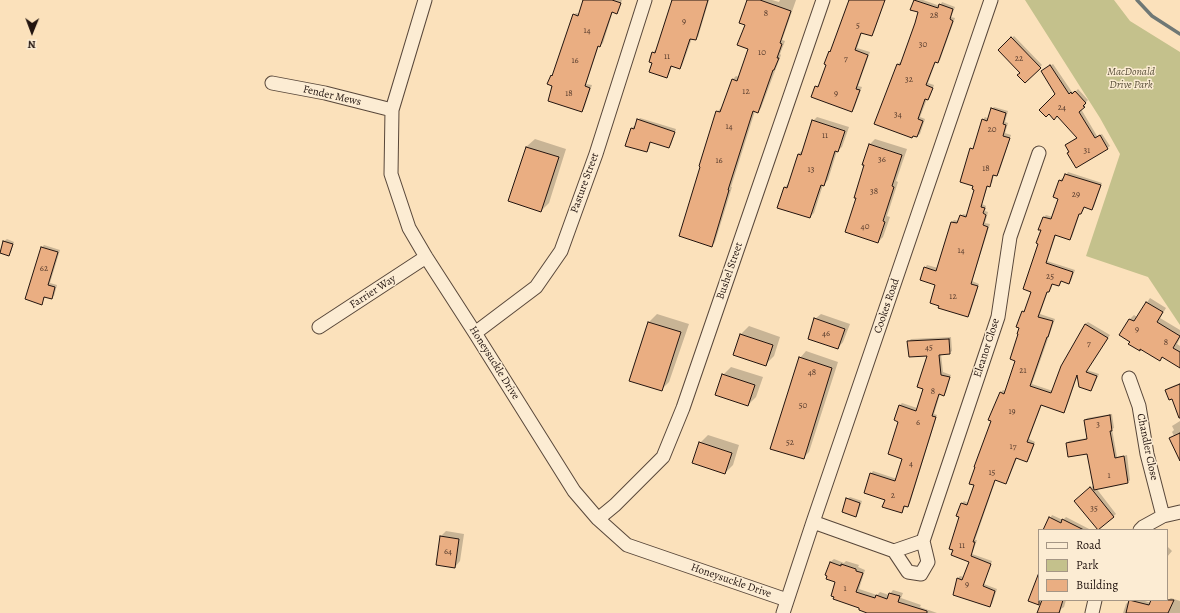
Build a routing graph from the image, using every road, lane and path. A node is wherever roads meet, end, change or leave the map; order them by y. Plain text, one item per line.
1 (425, 0) edge
2 (645, 0) edge
3 (823, 0) edge
4 (991, 0) edge
5 (272, 83) dead end
6 (392, 110) junction
7 (1039, 153) dead end
8 (426, 257) junction
9 (319, 326) dead end
10 (475, 333) junction
11 (1129, 378) dead end
12 (1180, 512) edge
13 (1163, 516) junction
14 (598, 518) junction
15 (813, 522) junction
16 (1141, 529) edge
17 (923, 540) junction
18 (894, 551) junction
19 (787, 600) junction
20 (1096, 601) edge
21 (783, 613) edge
22 (1092, 613) edge

1 - 6 street, Honeysuckle Drive
2 - 10 street, Pasture Street
3 - 14 street, Bushel Street
4 - 15 street, Cookes Road
5 - 6 street, Fender Mews
6 - 8 street, Honeysuckle Drive
7 - 17 street, Eleanor Close
8 - 9 street, Farrier Way
8 - 10 street, Honeysuckle Drive
10 - 14 street, Honeysuckle Drive
11 - 13 street, Chandler Close
12 - 13 street
13 - 16 street
14 - 19 street, Honeysuckle Drive
15 - 18 street
15 - 19 street, Cookes Road
17 - 18 street
17 - 18 street
19 - 21 street, Cookes Road
20 - 22 street

